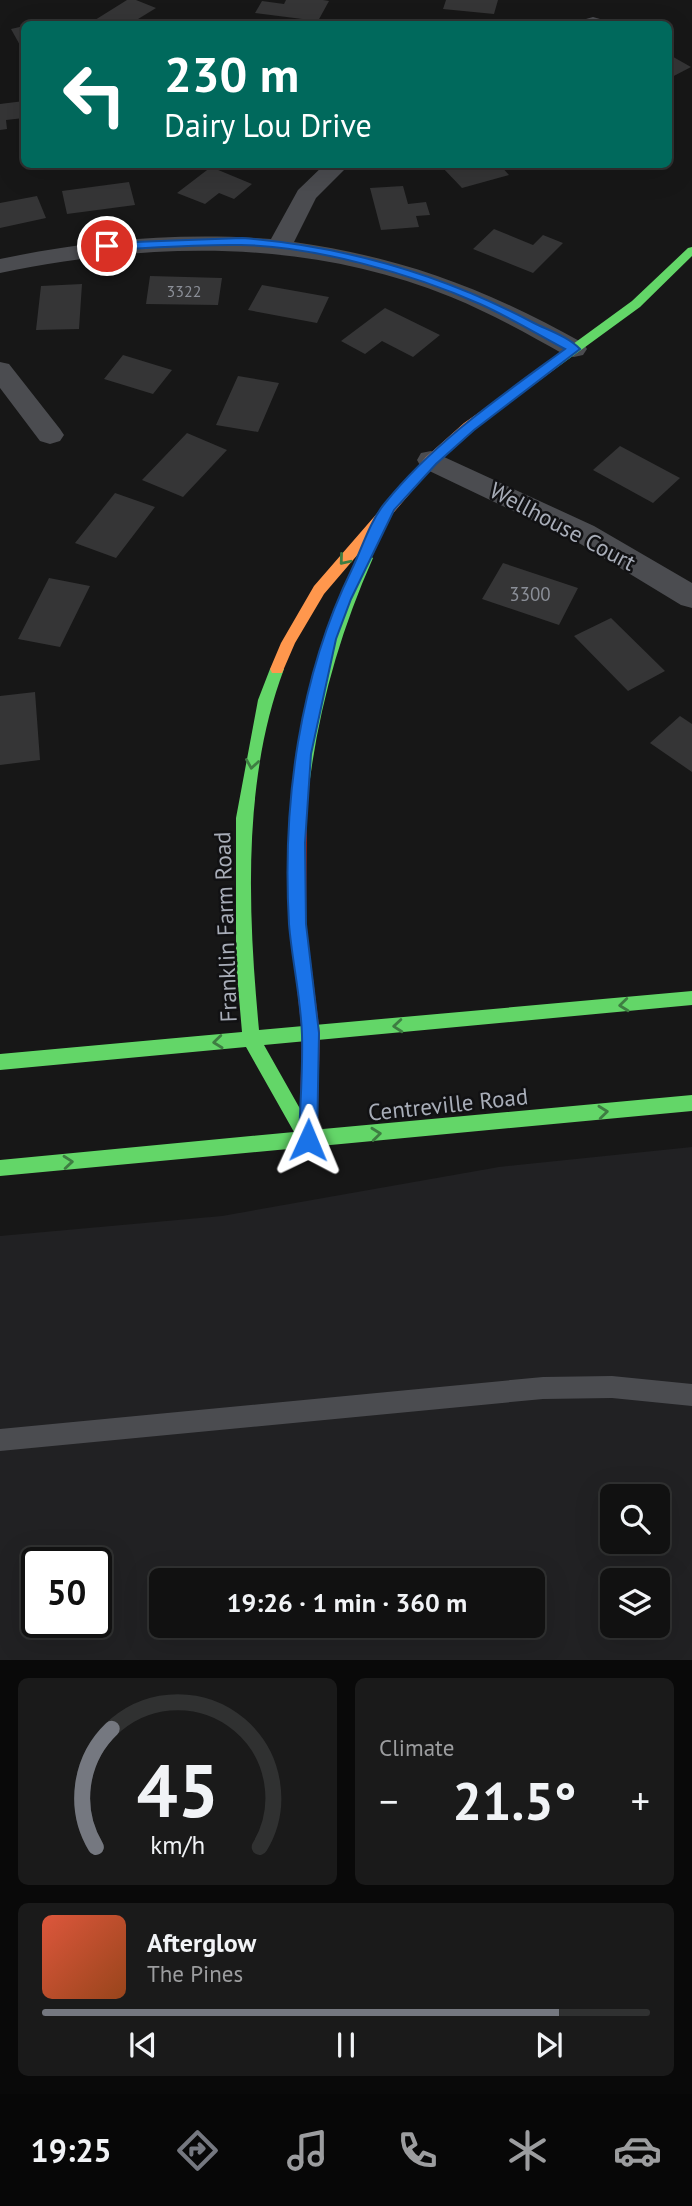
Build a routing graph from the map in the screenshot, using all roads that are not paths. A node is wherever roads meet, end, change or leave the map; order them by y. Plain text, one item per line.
1 (335, 168) edge
2 (280, 244) junction
3 (692, 250) edge
4 (0, 266) edge
5 (574, 349) junction
6 (0, 370) edge
7 (50, 435) dead end
8 (431, 460) junction
9 (388, 508) junction
10 (692, 597) edge
11 (692, 998) edge
12 (311, 1033) junction
13 (251, 1039) junction
14 (0, 1062) edge
15 (692, 1103) edge
16 (308, 1140) junction
17 (0, 1168) edge
18 (692, 1395) edge
19 (0, 1440) edge

1 - 2 street
2 - 4 street
2 - 5 street
3 - 5 main road, Franklin Farm Road
5 - 8 main road, Franklin Farm Road
6 - 7 street
8 - 9 main road, Franklin Farm Road
8 - 10 street, Wellhouse Court
9 - 12 main road, Franklin Farm Road
9 -> 13 main road, Franklin Farm Road
11 -> 12 main road
12 - 13 main road
12 - 16 main road, Franklin Farm Road
13 -> 14 main road
13 - 16 main road, Franklin Farm Road
16 -> 15 main road, Centreville Road
17 -> 16 main road, Centreville Road
18 - 19 lane

